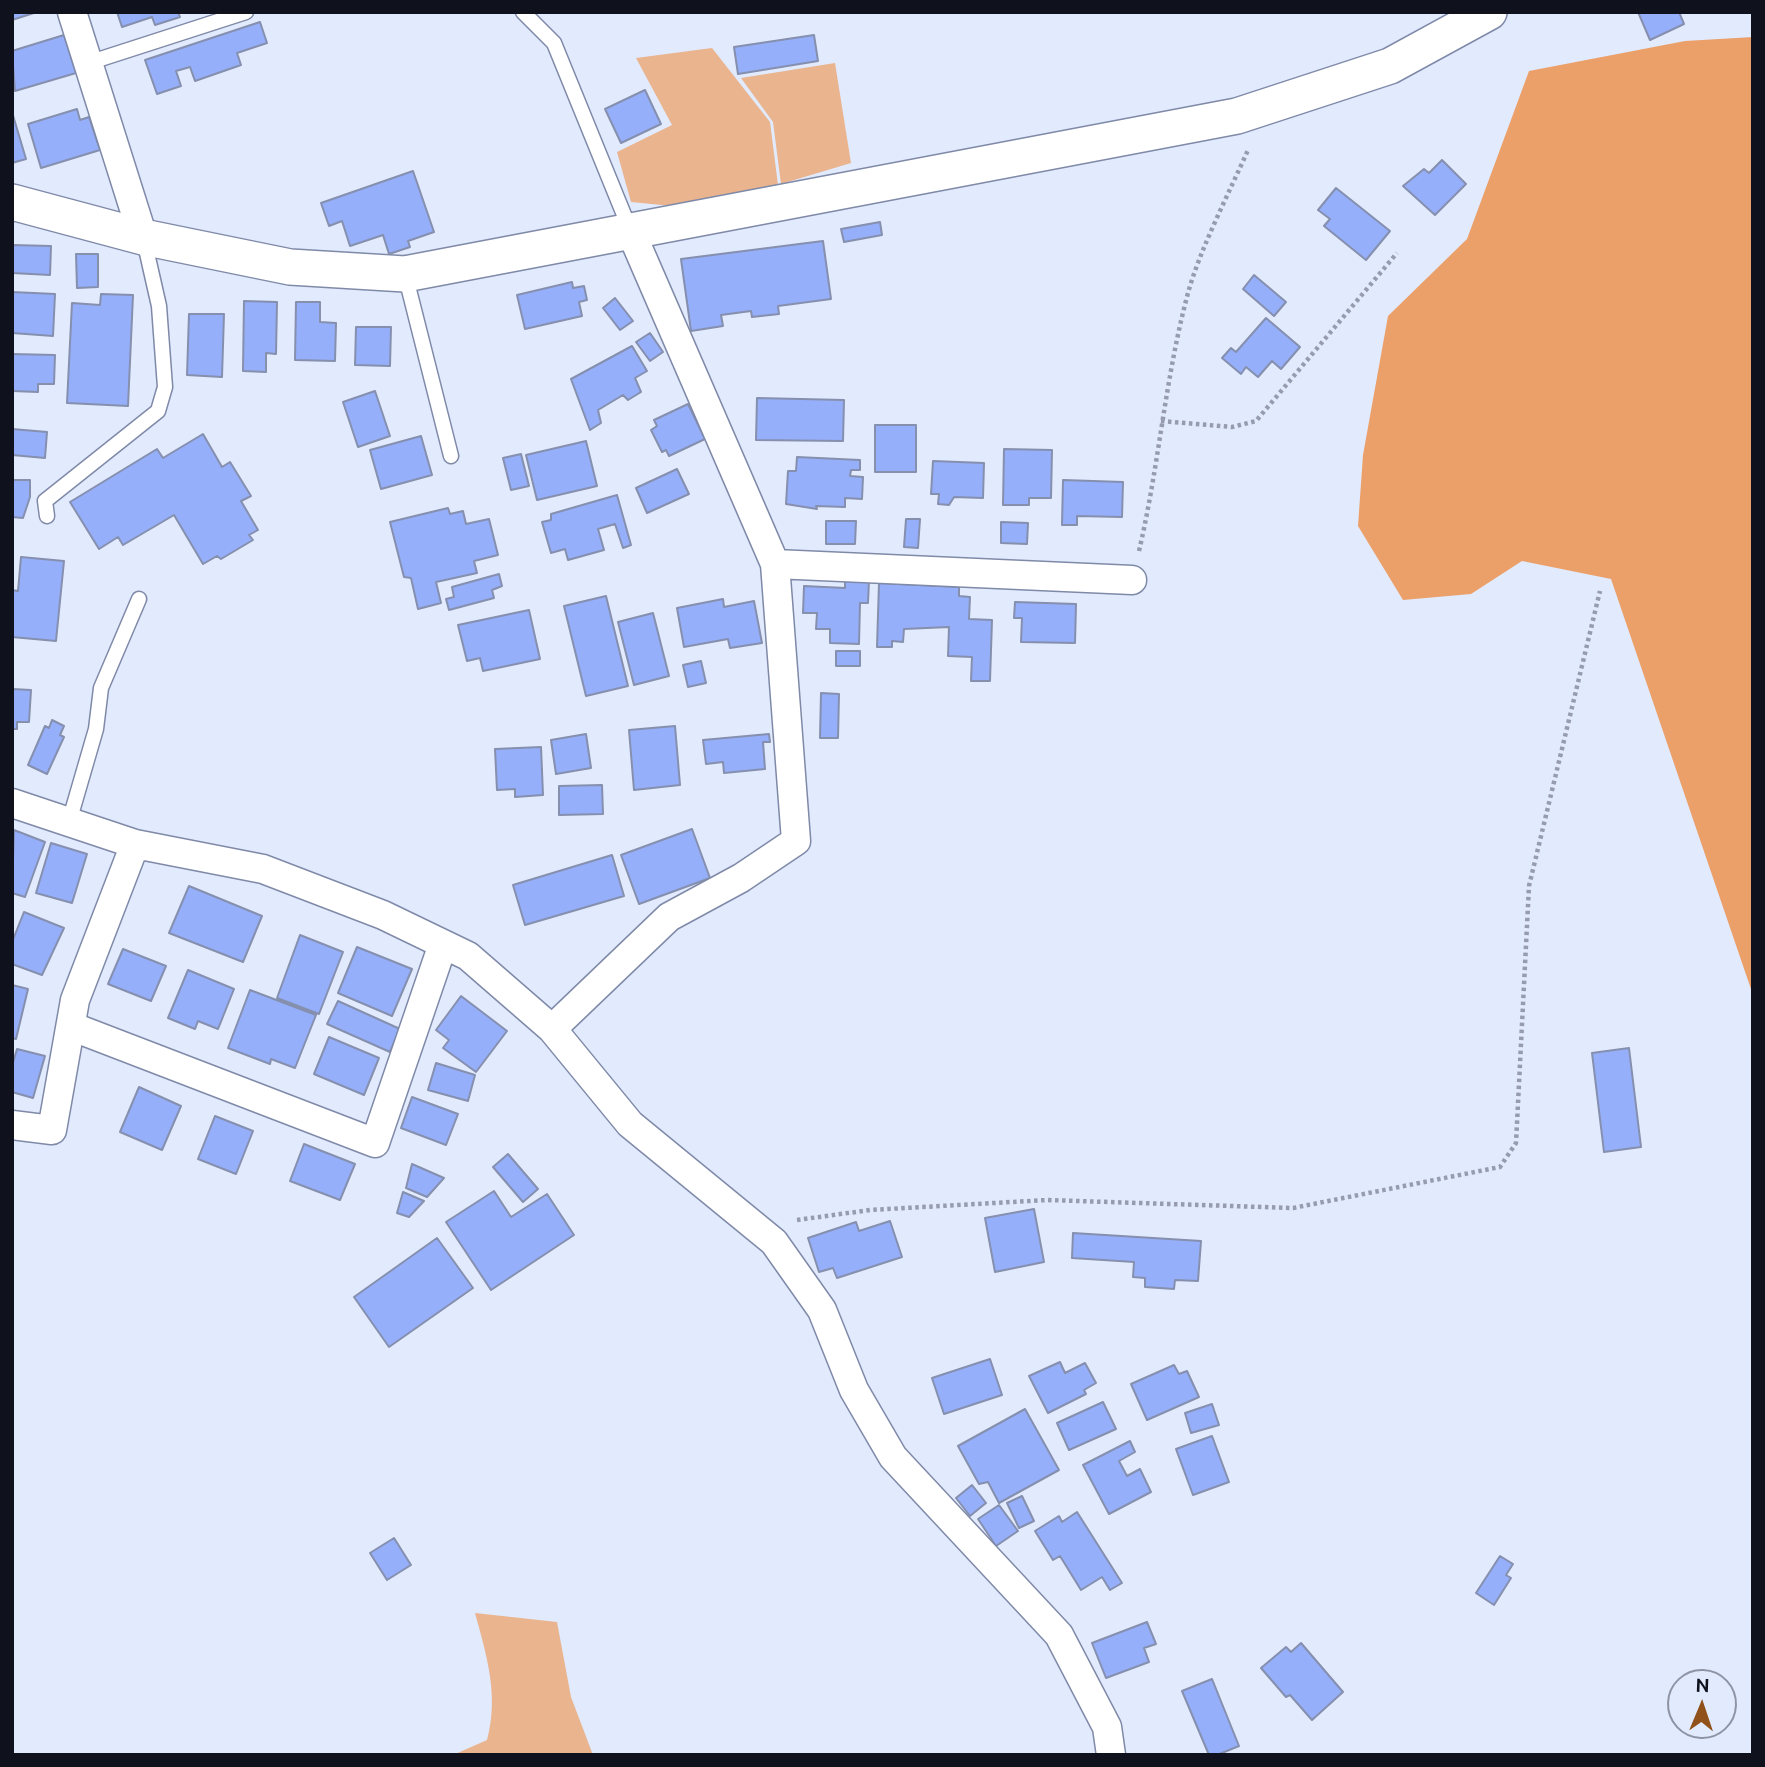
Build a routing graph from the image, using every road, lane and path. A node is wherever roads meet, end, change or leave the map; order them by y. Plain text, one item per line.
1 (72, 12) edge
2 (246, 12) edge
3 (523, 12) edge
4 (1489, 12) edge
5 (88, 64) junction
6 (1266, 107) junction
7 (12, 202) edge
8 (631, 232) junction
9 (143, 237) junction
10 (1397, 253) dead end
11 (405, 274) junction
12 (1161, 421) junction
13 (451, 456) dead end
14 (47, 516) dead end
15 (775, 564) junction
16 (1132, 580) joint
17 (1600, 591) dead end
18 (139, 599) dead end
19 (12, 803) edge
20 (69, 822) junction
21 (135, 844) junction
22 (443, 944) junction
23 (73, 1027) junction
24 (552, 1029) junction
25 (12, 1125) edge
26 (755, 1226) junction
27 (1110, 1752) edge

1 - 5 street
2 - 5 lane
3 - 8 lane
4 - 6 street
5 - 9 street
6 - 8 street
6 - 12 path
7 - 9 street
8 - 11 street
8 - 15 street
9 - 11 street
9 - 14 lane
10 - 12 path
11 - 13 lane
12 - 16 path
15 - 16 street
15 - 24 street
17 - 26 path
18 - 20 lane
19 - 20 street
20 - 21 street
21 - 22 street
21 - 23 street
22 - 23 street
22 - 24 street
23 - 25 street
24 - 26 street
26 - 27 street

